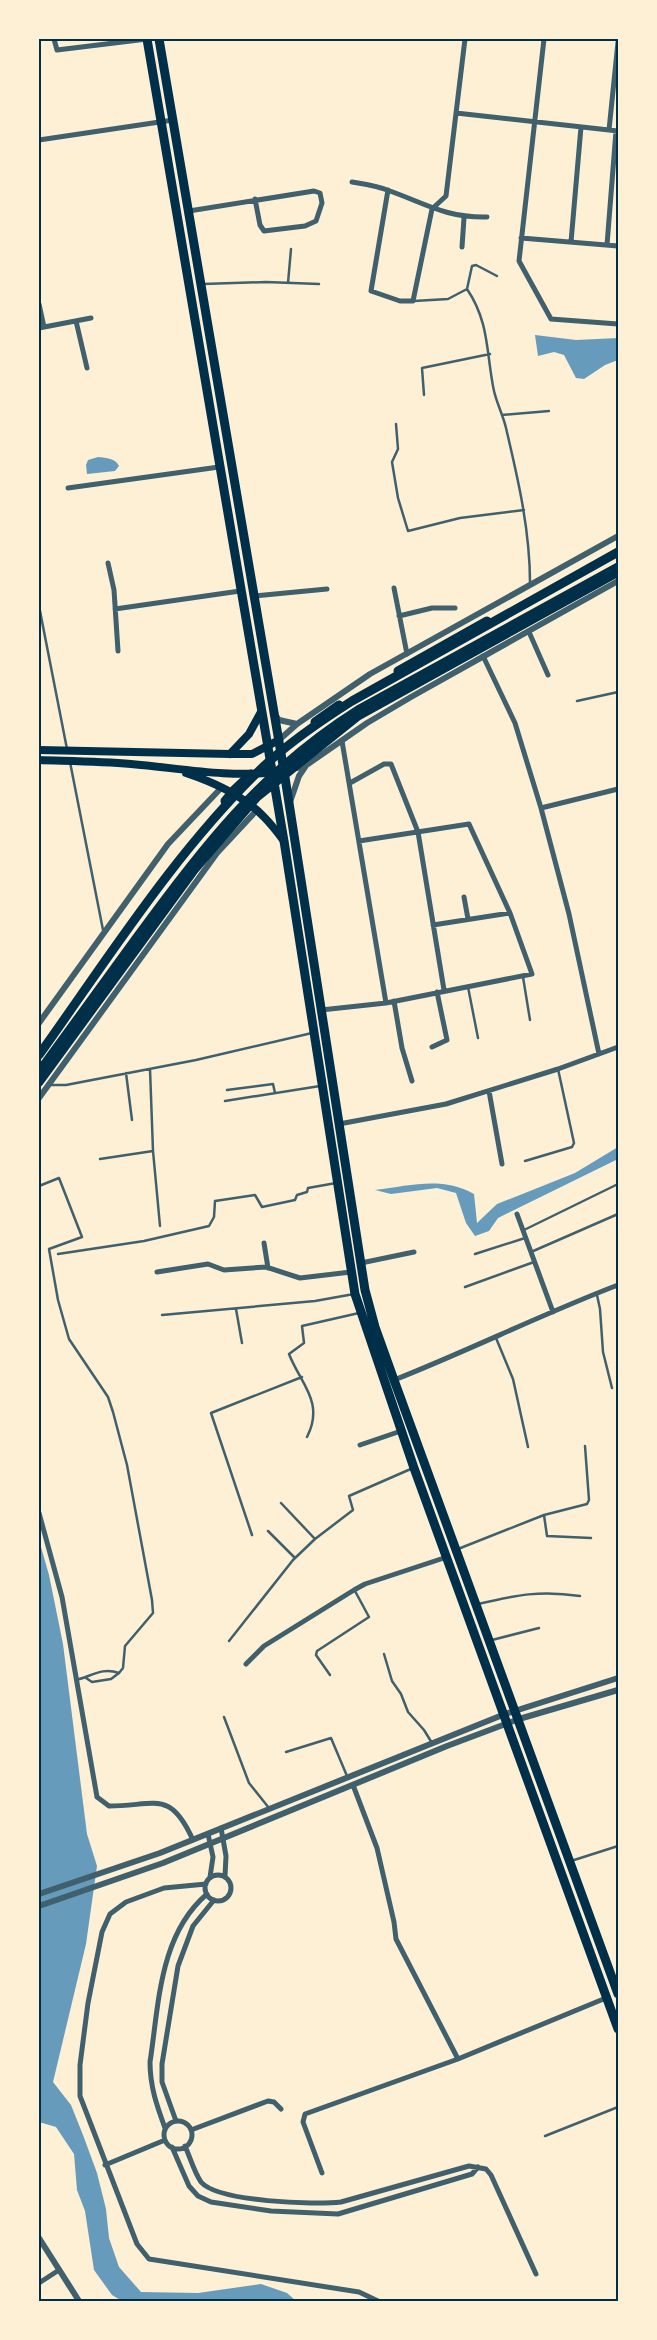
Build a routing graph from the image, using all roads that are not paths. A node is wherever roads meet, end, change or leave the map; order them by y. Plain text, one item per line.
1 (54, 39) edge
2 (147, 39) edge
3 (159, 39) edge
4 (465, 39) edge
5 (544, 39) edge
6 (618, 42) edge
7 (618, 56) edge
8 (456, 113) junction
9 (173, 120) junction
10 (161, 122) junction
11 (535, 122) junction
12 (581, 127) junction
13 (609, 130) junction
14 (617, 131) edge
15 (39, 140) edge
16 (352, 182) dead end
17 (388, 190) junction
18 (255, 199) junction
19 (432, 209) junction
20 (189, 211) junction
21 (487, 217) dead end
22 (464, 218) junction
23 (521, 238) junction
24 (571, 242) junction
25 (607, 245) junction
26 (618, 246) edge
27 (462, 247) dead end
28 (291, 249) dead end
29 (496, 276) dead end
30 (288, 283) junction
31 (201, 284) junction
32 (318, 284) dead end
33 (467, 288) junction
34 (413, 302) junction
35 (39, 304) edge
36 (91, 318) dead end
37 (76, 321) junction
38 (617, 324) edge
39 (41, 327) edge
40 (490, 354) junction
41 (87, 368) dead end
42 (424, 395) dead end
43 (549, 411) dead end
44 (502, 415) junction
45 (396, 424) dead end
46 (226, 434) junction
47 (214, 435) junction
48 (220, 467) junction
49 (234, 476) junction
50 (221, 478) junction
51 (68, 488) dead end
52 (524, 510) junction
53 (618, 536) edge
54 (618, 548) edge
55 (618, 552) edge
56 (108, 563) dead end
57 (618, 567) edge
58 (618, 572) edge
59 (618, 580) edge
60 (530, 586) junction
61 (394, 588) dead end
62 (327, 589) dead end
63 (240, 591) junction
64 (254, 596) junction
65 (39, 606) edge
66 (455, 608) dead end
67 (115, 609) junction
68 (399, 616) junction
69 (529, 632) junction
70 (261, 637) junction
71 (248, 638) junction
72 (118, 651) dead end
73 (407, 654) junction
74 (483, 656) junction
75 (548, 675) dead end
76 (618, 692) edge
77 (577, 702) dead end
78 (261, 712) junction
79 (274, 712) junction
80 (297, 724) junction
81 (279, 740) junction
82 (342, 741) junction
83 (268, 747) junction
84 (39, 750) edge
85 (68, 751) junction
86 (158, 753) junction
87 (230, 754) junction
88 (39, 760) edge
89 (70, 761) junction
90 (308, 764) junction
91 (158, 767) junction
92 (177, 770) junction
93 (284, 770) junction
94 (272, 772) junction
95 (350, 783) junction
96 (222, 787) junction
97 (618, 789) edge
98 (288, 806) junction
99 (541, 808) junction
100 (256, 811) junction
101 (418, 832) junction
102 (294, 840) junction
103 (284, 841) junction
104 (360, 841) junction
105 (464, 897) dead end
106 (510, 914) junction
107 (468, 919) junction
108 (433, 925) junction
109 (103, 932) junction
110 (522, 976) junction
111 (468, 986) junction
112 (444, 990) junction
113 (437, 992) junction
114 (394, 1001) junction
115 (386, 1003) junction
116 (323, 1010) junction
117 (310, 1012) junction
118 (530, 1020) dead end
119 (39, 1023) edge
120 (313, 1032) junction
121 (478, 1038) dead end
122 (432, 1047) dead end
123 (618, 1047) edge
124 (39, 1050) edge
125 (39, 1054) edge
126 (598, 1054) junction
127 (150, 1069) junction
128 (558, 1069) junction
129 (39, 1072) edge
130 (126, 1073) junction
131 (412, 1081) dead end
132 (39, 1082) edge
133 (50, 1085) junction
134 (321, 1086) junction
135 (227, 1090) dead end
136 (489, 1090) junction
137 (275, 1094) junction
138 (39, 1098) edge
139 (225, 1101) dead end
140 (132, 1120) dead end
141 (339, 1124) junction
142 (343, 1148) junction
143 (331, 1149) junction
144 (153, 1151) junction
145 (100, 1159) dead end
146 (525, 1161) dead end
147 (502, 1164) dead end
148 (337, 1183) junction
149 (618, 1184) edge
150 (39, 1186) edge
151 (517, 1214) dead end
152 (618, 1214) edge
153 (160, 1226) dead end
154 (522, 1230) junction
155 (525, 1238) junction
156 (264, 1243) dead end
157 (414, 1252) dead end
158 (530, 1253) junction
159 (58, 1254) dead end
160 (475, 1254) dead end
161 (534, 1262) junction
162 (361, 1263) junction
163 (268, 1268) junction
164 (156, 1272) dead end
165 (351, 1272) junction
166 (618, 1285) edge
167 (465, 1287) dead end
168 (356, 1294) junction
169 (596, 1294) junction
170 (236, 1309) junction
171 (360, 1312) junction
172 (553, 1312) junction
173 (162, 1315) dead end
174 (495, 1336) junction
175 (242, 1343) dead end
176 (302, 1377) junction
177 (394, 1380) junction
178 (612, 1388) dead end
179 (398, 1390) junction
180 (388, 1394) junction
181 (401, 1431) junction
182 (307, 1437) dead end
183 (360, 1445) dead end
184 (585, 1446) dead end
185 (528, 1447) dead end
186 (414, 1468) junction
187 (281, 1503) dead end
188 (39, 1513) edge
189 (544, 1514) junction
190 (268, 1531) dead end
191 (252, 1535) dead end
192 (591, 1538) dead end
193 (315, 1539) junction
194 (457, 1549) junction
195 (446, 1557) junction
196 (295, 1558) junction
197 (354, 1590) junction
198 (580, 1596) dead end
199 (476, 1604) junction
200 (539, 1628) dead end
201 (229, 1641) dead end
202 (489, 1641) junction
203 (384, 1654) dead end
204 (246, 1664) dead end
205 (119, 1673) junction
206 (330, 1675) dead end
207 (86, 1678) junction
208 (618, 1678) edge
209 (76, 1680) junction
210 (618, 1690) edge
211 (505, 1714) junction
212 (518, 1715) junction
213 (224, 1717) dead end
214 (508, 1723) junction
215 (432, 1743) junction
216 (286, 1752) dead end
217 (348, 1777) junction
218 (353, 1785) junction
219 (270, 1809) junction
220 (220, 1828) junction
221 (208, 1834) junction
222 (223, 1839) junction
223 (193, 1840) junction
224 (211, 1844) junction
225 (618, 1846) edge
226 (570, 1862) junction
227 (225, 1876) junction
228 (210, 1877) junction
229 (206, 1884) junction
230 (39, 1894) edge
231 (207, 1894) junction
232 (214, 1900) junction
233 (39, 1906) edge
234 (618, 1994) edge
235 (606, 1998) junction
236 (618, 2029) edge
237 (458, 2059) junction
238 (618, 2107) edge
239 (281, 2110) dead end
240 (176, 2121) junction
241 (166, 2128) junction
242 (191, 2130) junction
243 (545, 2136) dead end
244 (165, 2140) junction
245 (185, 2146) junction
246 (172, 2147) junction
247 (105, 2165) junction
248 (478, 2167) junction
249 (322, 2173) dead end
250 (39, 2238) edge
251 (59, 2270) junction
252 (536, 2274) dead end
253 (39, 2283) edge
254 (79, 2301) edge
255 (378, 2301) edge

1 - 2 street
2 - 10 main road
3 - 9 main road
4 - 8 street
5 - 11 street
6 - 7 street
7 - 13 street
8 - 11 street
8 - 19 street
9 - 10 street
9 - 20 main road
10 - 15 street
10 - 47 main road
11 - 12 street
11 - 23 street
12 - 13 street
12 - 24 street
13 - 14 street
14 - 25 street
16 - 17 street
17 - 19 street
17 - 34 street
18 - 18 street
18 - 20 street
19 - 22 street
19 - 34 street
20 - 31 main road
21 - 22 street
22 - 27 street
23 - 24 street
23 - 38 street
24 - 25 street
25 - 26 street
28 - 30 lane
29 - 33 lane
30 - 31 lane
30 - 32 lane
31 - 46 main road
33 - 34 lane
33 - 40 lane
35 - 39 street
36 - 37 street
37 - 39 street
37 - 41 street
40 - 42 lane
40 - 44 lane
43 - 44 lane
44 - 52 lane
45 - 52 lane
46 - 47 main road
46 - 49 main road
47 - 48 main road
48 - 50 main road
48 - 51 street
49 - 50 main road
49 - 64 main road
50 - 63 main road
52 - 60 lane
53 - 60 street
54 - 124 main road
55 - 125 main road
56 - 67 street
57 - 129 main road
58 - 132 main road
59 - 69 street
60 - 73 street
61 - 68 street
62 - 64 street
63 - 67 street
63 - 71 main road
64 - 70 main road
65 - 85 lane
66 - 68 street
67 - 72 street
68 - 73 street
69 - 74 street
69 - 75 street
70 - 71 main road
70 - 79 main road
71 - 78 main road
73 - 80 street
74 - 82 street
74 - 99 street
76 - 77 lane
78 - 83 main road
78 - 87 main road
79 - 80 street
79 - 81 main road
80 - 81 street
81 - 83 main road
81 - 93 main road
82 - 90 street
82 - 95 street
83 - 87 main road
83 - 94 main road
84 - 85 main road
85 - 86 main road
86 - 87 main road
86 - 91 main road
88 - 89 main road
89 - 91 main road
89 - 109 lane
90 - 93 street
90 - 98 street
91 - 92 main road
92 - 94 main road
92 - 96 main road
93 - 94 main road
93 - 98 main road
94 - 103 main road
95 - 101 street
95 - 104 street
96 - 100 main road
96 - 109 street
97 - 99 street
98 - 102 main road
99 - 126 street
100 - 103 main road
100 - 133 street
101 - 104 street
101 - 106 street
101 - 108 street
102 - 103 main road
102 - 116 main road
103 - 117 main road
104 - 115 street
105 - 107 street
106 - 107 street
106 - 110 street
107 - 108 street
108 - 112 street
109 - 119 street
110 - 111 street
110 - 118 lane
111 - 112 street
111 - 121 lane
112 - 113 street
113 - 114 street
113 - 122 street
114 - 115 street
114 - 131 street
115 - 116 street
116 - 117 street
116 - 141 main road
117 - 120 main road
120 - 127 lane
120 - 134 main road
123 - 126 street
126 - 128 street
127 - 130 lane
127 - 144 lane
128 - 136 street
128 - 146 lane
130 - 133 lane
130 - 140 lane
133 - 138 street
134 - 137 lane
134 - 143 main road
135 - 137 lane
136 - 141 street
136 - 147 street
137 - 139 lane
141 - 142 main road
142 - 143 main road
142 - 162 main road
143 - 148 main road
144 - 145 lane
144 - 153 lane
148 - 159 lane
148 - 165 main road
149 - 154 lane
150 - 205 lane
151 - 154 street
152 - 158 lane
154 - 155 street
155 - 158 street
155 - 160 lane
156 - 163 street
157 - 162 street
158 - 161 street
161 - 167 lane
161 - 172 street
162 - 177 main road
163 - 164 street
163 - 165 street
165 - 168 main road
166 - 169 street
168 - 170 lane
168 - 171 main road
169 - 172 street
169 - 178 lane
170 - 173 lane
170 - 175 lane
171 - 176 lane
171 - 180 main road
172 - 174 street
174 - 177 street
174 - 185 lane
176 - 182 lane
176 - 191 lane
177 - 179 main road
179 - 180 main road
179 - 194 main road
180 - 181 main road
181 - 183 street
181 - 186 main road
184 - 189 lane
186 - 193 lane
186 - 195 main road
187 - 193 lane
188 - 209 street
189 - 192 lane
189 - 194 lane
190 - 196 lane
193 - 196 lane
194 - 195 main road
194 - 199 main road
195 - 197 street
195 - 211 main road
196 - 201 lane
197 - 204 street
197 - 206 lane
198 - 199 lane
199 - 202 main road
200 - 202 lane
202 - 212 main road
203 - 215 lane
205 - 207 lane
205 - 207 lane
207 - 209 lane
208 - 212 street
209 - 223 street
210 - 212 street
211 - 212 street
211 - 214 main road
211 - 215 street
212 - 214 street
212 - 226 main road
213 - 219 lane
214 - 218 street
214 - 235 main road
215 - 217 street
216 - 217 lane
217 - 219 street
218 - 222 street
218 - 237 street
219 - 220 street
220 - 221 street
220 - 222 street
221 - 223 street
221 - 224 street
222 - 224 street
222 - 227 street
223 - 230 street
224 - 228 street
224 - 233 street
225 - 226 lane
226 - 234 main road
227 - 228 street
227 - 232 street
228 - 229 street
229 - 231 street
229 - 247 street
231 - 232 street
231 - 241 street
232 - 240 street
235 - 236 main road
235 - 237 street
237 - 249 street
238 - 243 lane
239 - 242 street
240 - 241 street
240 - 242 street
241 - 244 street
242 - 245 street
244 - 246 street
244 - 247 street
245 - 246 street
245 - 248 street
246 - 248 street
247 - 255 street
248 - 252 street
250 - 251 street
251 - 253 street
251 - 254 street

